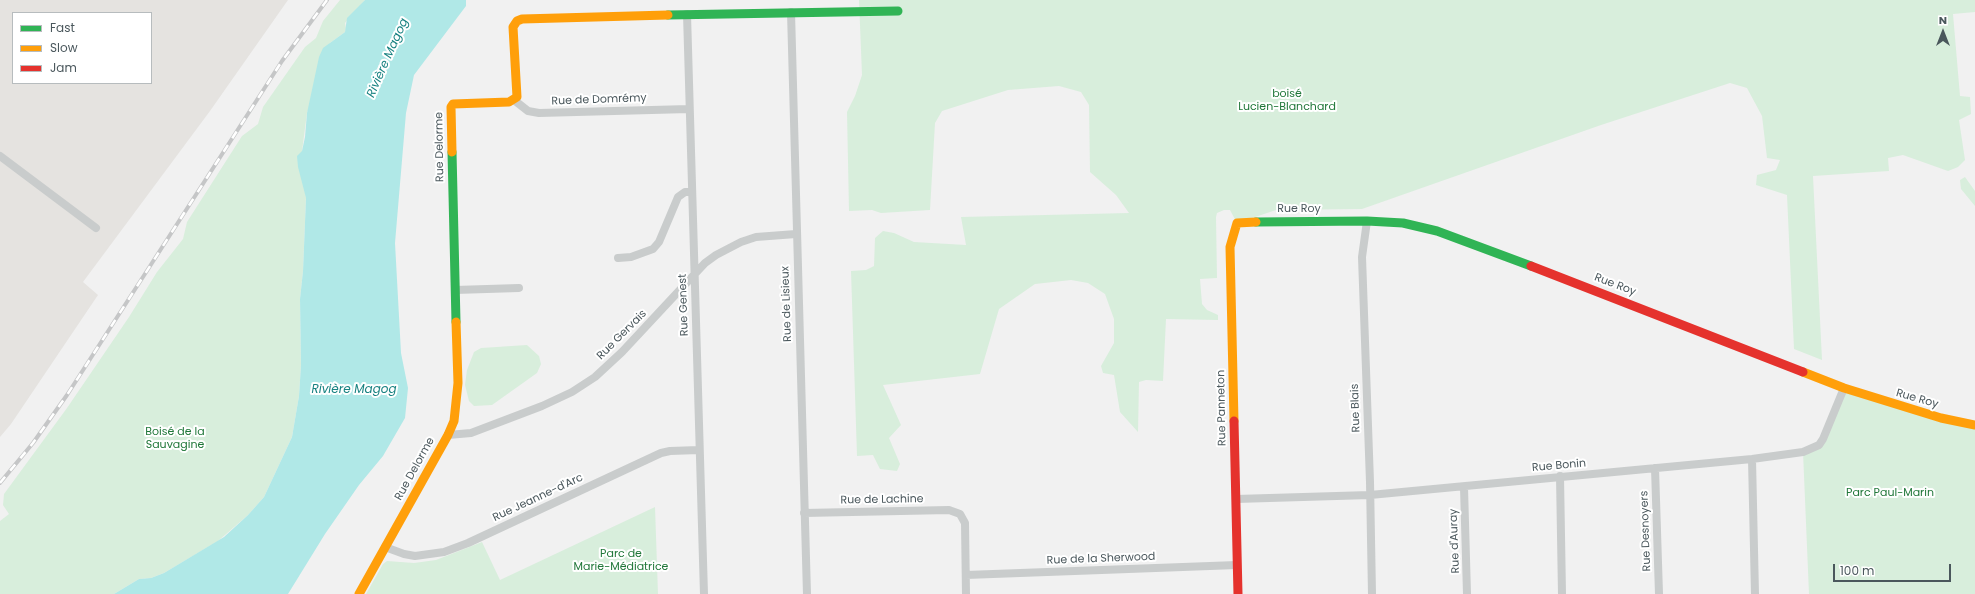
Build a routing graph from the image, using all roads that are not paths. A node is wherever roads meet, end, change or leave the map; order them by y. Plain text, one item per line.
1 (898, 11) dead end
2 (791, 12) junction
3 (687, 14) junction
4 (514, 100) junction
5 (688, 109) junction
6 (0, 156) edge
7 (692, 192) junction
8 (1367, 221) junction
9 (1237, 223) joint
10 (96, 228) dead end
11 (796, 234) junction
12 (618, 258) dead end
13 (694, 275) junction
14 (518, 288) dead end
15 (455, 290) junction
16 (1844, 388) junction
17 (1975, 425) edge
18 (448, 435) junction
19 (699, 450) junction
20 (1752, 459) junction
21 (1655, 468) junction
22 (1560, 476) junction
23 (1464, 487) junction
24 (1370, 496) junction
25 (1236, 499) junction
26 (804, 512) junction
27 (386, 547) junction
28 (1237, 565) junction
29 (966, 575) junction
30 (359, 594) edge
31 (704, 594) edge
32 (807, 594) edge
33 (966, 594) edge
34 (1238, 594) edge
35 (1372, 594) edge
36 (1467, 594) edge
37 (1562, 594) edge
38 (1658, 594) edge
39 (1755, 594) edge

1 - 2 street
2 - 3 street
2 - 11 street, Rue de Lisieux
3 - 4 street
3 - 5 street, Rue Genest
4 - 5 street, Rue de Domrémy
4 - 15 street, Rue Delorme
5 - 7 street, Rue Genest
6 - 10 street
7 - 12 street
7 - 13 street, Rue Genest
8 - 9 street, Rue Roy
8 - 16 street, Rue Roy
8 - 24 street, Rue Blais
9 - 25 street, Rue Panneton
11 - 13 street, Rue Gervais
11 - 26 street, Rue de Lisieux
13 - 18 street, Rue Gervais
13 - 19 street, Rue Genest
14 - 15 street
15 - 18 street, Rue Delorme
16 - 17 street, Rue Roy
16 - 20 street, Rue Bonin
18 - 27 street, Rue Delorme
19 - 27 street, Rue Jeanne-d'Arc
19 - 31 street, Rue Genest
20 - 21 street, Rue Bonin
20 - 39 street
21 - 22 street, Rue Bonin
21 - 38 street, Rue Desnoyers
22 - 23 street, Rue Bonin
22 - 37 street
23 - 24 street, Rue Bonin
23 - 36 street, Rue d'Auray
24 - 25 street, Rue Bonin
24 - 35 street, Rue Blais
25 - 28 street, Rue Panneton
26 - 29 street, Rue de Lachine
26 - 32 street, Rue de Lisieux
27 - 30 street, Rue Delorme
28 - 29 street, Rue de la Sherwood
28 - 34 street, Rue Panneton
29 - 33 street

